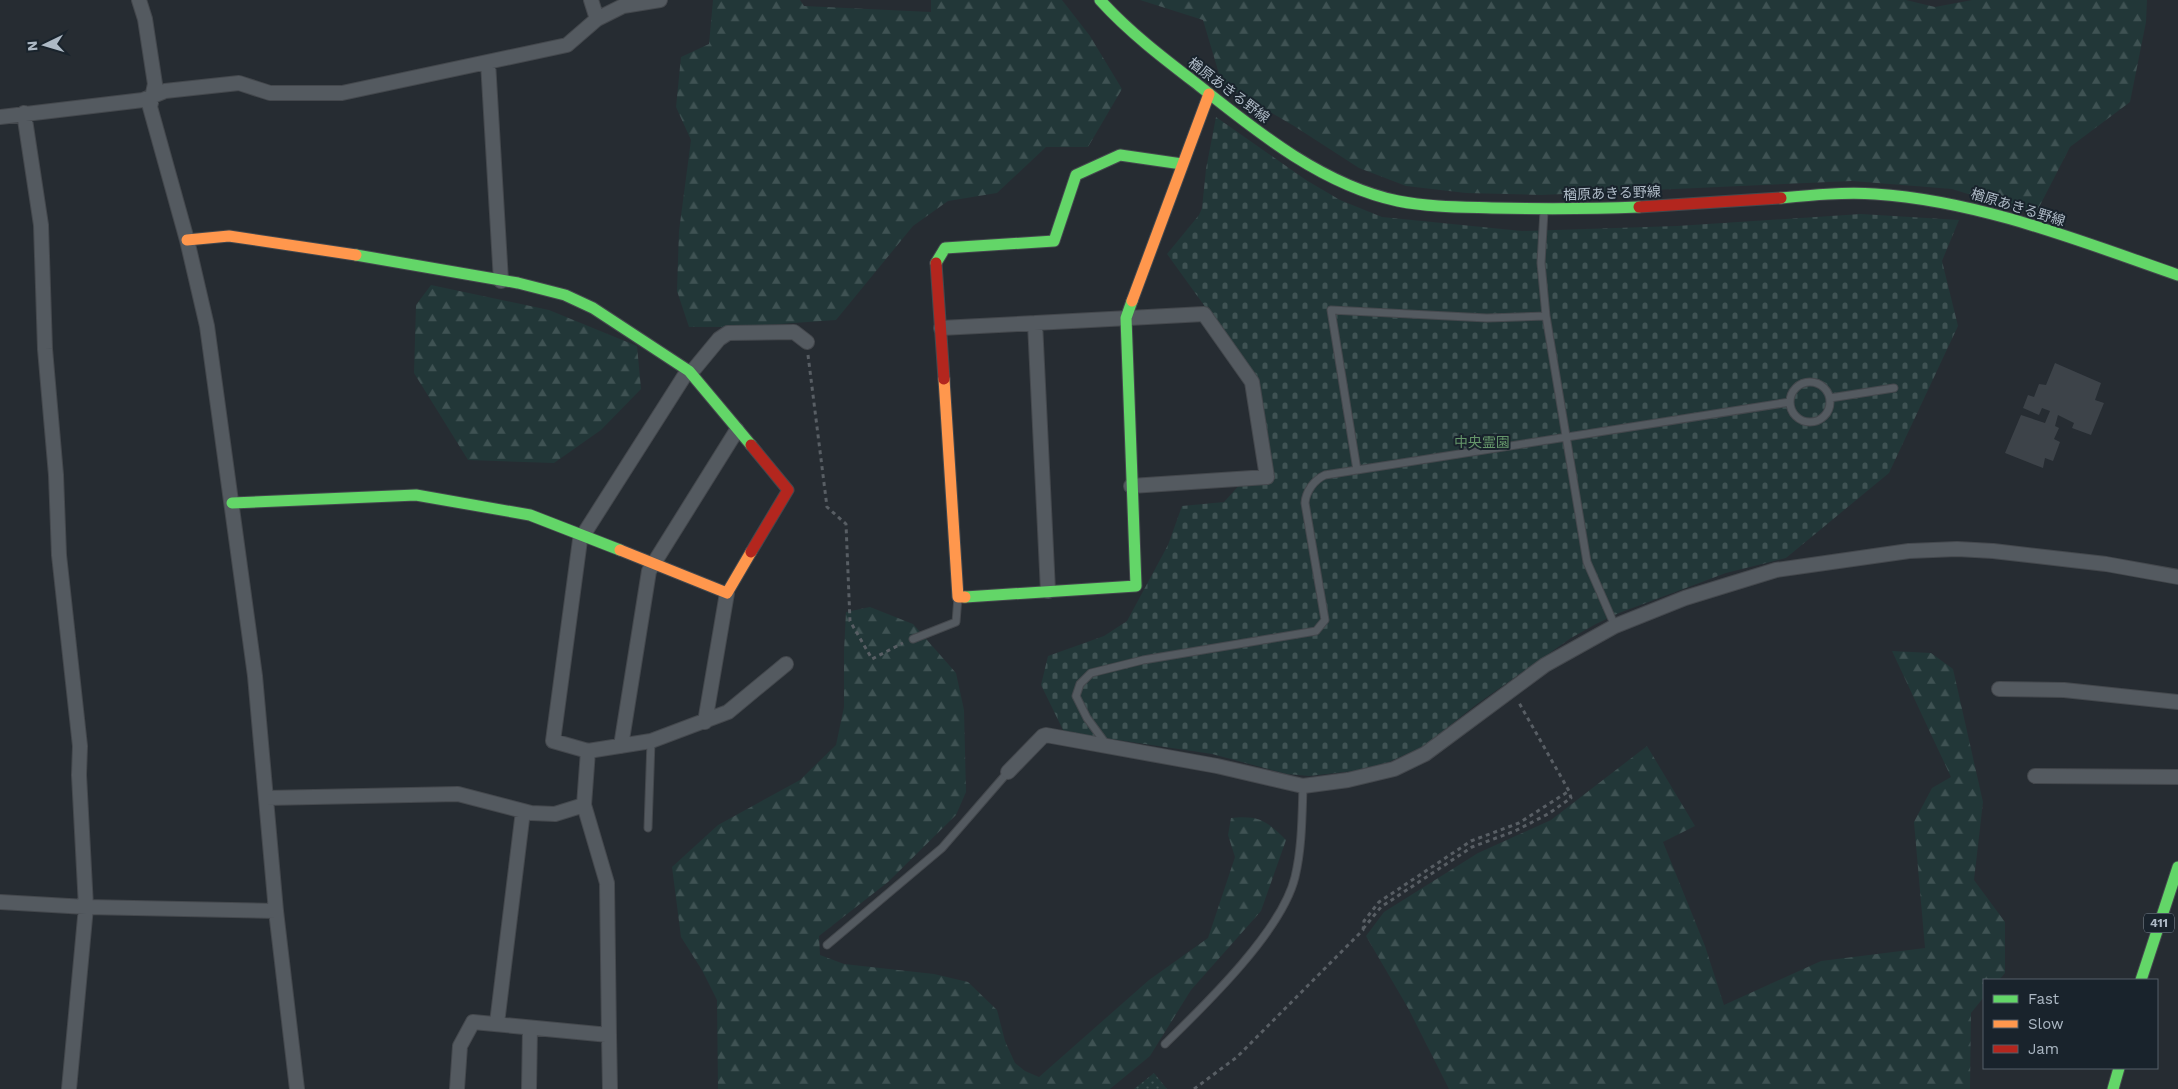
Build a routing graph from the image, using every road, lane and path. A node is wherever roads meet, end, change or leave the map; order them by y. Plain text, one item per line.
1 (140, 0) edge
2 (591, 0) edge
3 (660, 0) edge
4 (1100, 0) edge
5 (597, 19) junction
6 (488, 62) junction
7 (1209, 94) junction
8 (153, 95) junction
9 (24, 113) junction
10 (0, 117) edge
11 (1182, 164) junction
12 (1544, 210) junction
13 (187, 240) junction
14 (2178, 275) edge
15 (501, 280) junction
16 (1546, 316) junction
17 (1126, 318) junction
18 (1034, 323) junction
19 (941, 328) junction
20 (806, 342) joint
21 (689, 372) junction
22 (1894, 388) dead end
23 (1830, 398) junction
24 (1790, 402) junction
25 (737, 430) junction
26 (1567, 436) junction
27 (1357, 470) junction
28 (1132, 486) junction
29 (232, 503) junction
30 (583, 535) junction
31 (653, 563) junction
32 (2178, 577) edge
33 (1048, 591) junction
34 (727, 593) junction
35 (958, 597) junction
36 (1615, 626) junction
37 (913, 638) joint
38 (786, 664) dead end
39 (1512, 689) junction
40 (1999, 689) dead end
41 (2178, 702) edge
42 (705, 722) junction
43 (651, 741) junction
44 (1106, 745) junction
45 (620, 746) junction
46 (588, 750) junction
47 (1008, 772) joint
48 (2035, 776) dead end
49 (2178, 777) edge
50 (1303, 786) junction
51 (1569, 791) junction
52 (266, 798) junction
53 (584, 805) junction
54 (523, 811) junction
55 (648, 828) dead end
56 (2178, 867) edge
57 (0, 902) edge
58 (86, 907) junction
59 (276, 911) junction
60 (1363, 930) junction
61 (827, 945) dead end
62 (2141, 979) edge
63 (497, 1023) junction
64 (530, 1028) junction
65 (609, 1035) junction
66 (1165, 1044) dead end
67 (2119, 1069) edge
68 (69, 1089) edge
69 (297, 1089) edge
70 (456, 1089) edge
71 (529, 1089) edge
72 (610, 1089) edge
73 (1194, 1089) edge
74 (2113, 1089) edge

1 - 8 street
2 - 5 street
3 - 5 street
4 - 7 main road, 楢原あきる野線
5 - 6 street
6 - 8 street
6 - 15 street
7 - 11 main road
7 - 12 main road, 楢原あきる野線
8 - 9 street
8 - 13 street
9 - 10 street
9 - 58 street
11 - 17 main road
11 - 19 main road
12 - 14 main road, 楢原あきる野線
12 - 16 lane
13 - 15 main road
13 - 29 street
15 - 21 main road
16 - 26 lane
16 - 27 lane
17 - 18 street
17 - 28 main road
17 - 28 street
18 - 19 street
18 - 33 street
19 - 35 main road
20 - 21 street
20 - 37 path
21 - 25 main road
21 - 30 street
22 - 23 lane
23 - 24 lane
23 - 24 lane
24 - 26 lane
25 - 31 street
25 - 34 main road
26 - 27 lane
26 - 36 lane
27 - 44 lane
28 - 33 main road
29 - 30 main road
29 - 52 street
30 - 31 main road
30 - 46 street
31 - 34 main road
31 - 45 street
32 - 36 street
33 - 35 main road
34 - 42 street
35 - 37 lane
36 - 39 street
38 - 42 street
39 - 50 street
39 - 51 path
40 - 41 street
42 - 43 street
43 - 45 street
43 - 55 lane
44 - 47 street
44 - 50 street
45 - 46 street
46 - 53 street
47 - 61 lane
48 - 49 street
50 - 66 lane
51 - 60 path
51 - 60 path
52 - 54 street
52 - 59 street
53 - 54 street
53 - 65 street
54 - 63 street
56 - 62 main road, 411
57 - 58 street
58 - 59 street
58 - 68 street
59 - 69 street
60 - 73 path
63 - 64 street
63 - 70 street
64 - 65 street
64 - 71 street
65 - 72 street
67 - 74 main road

